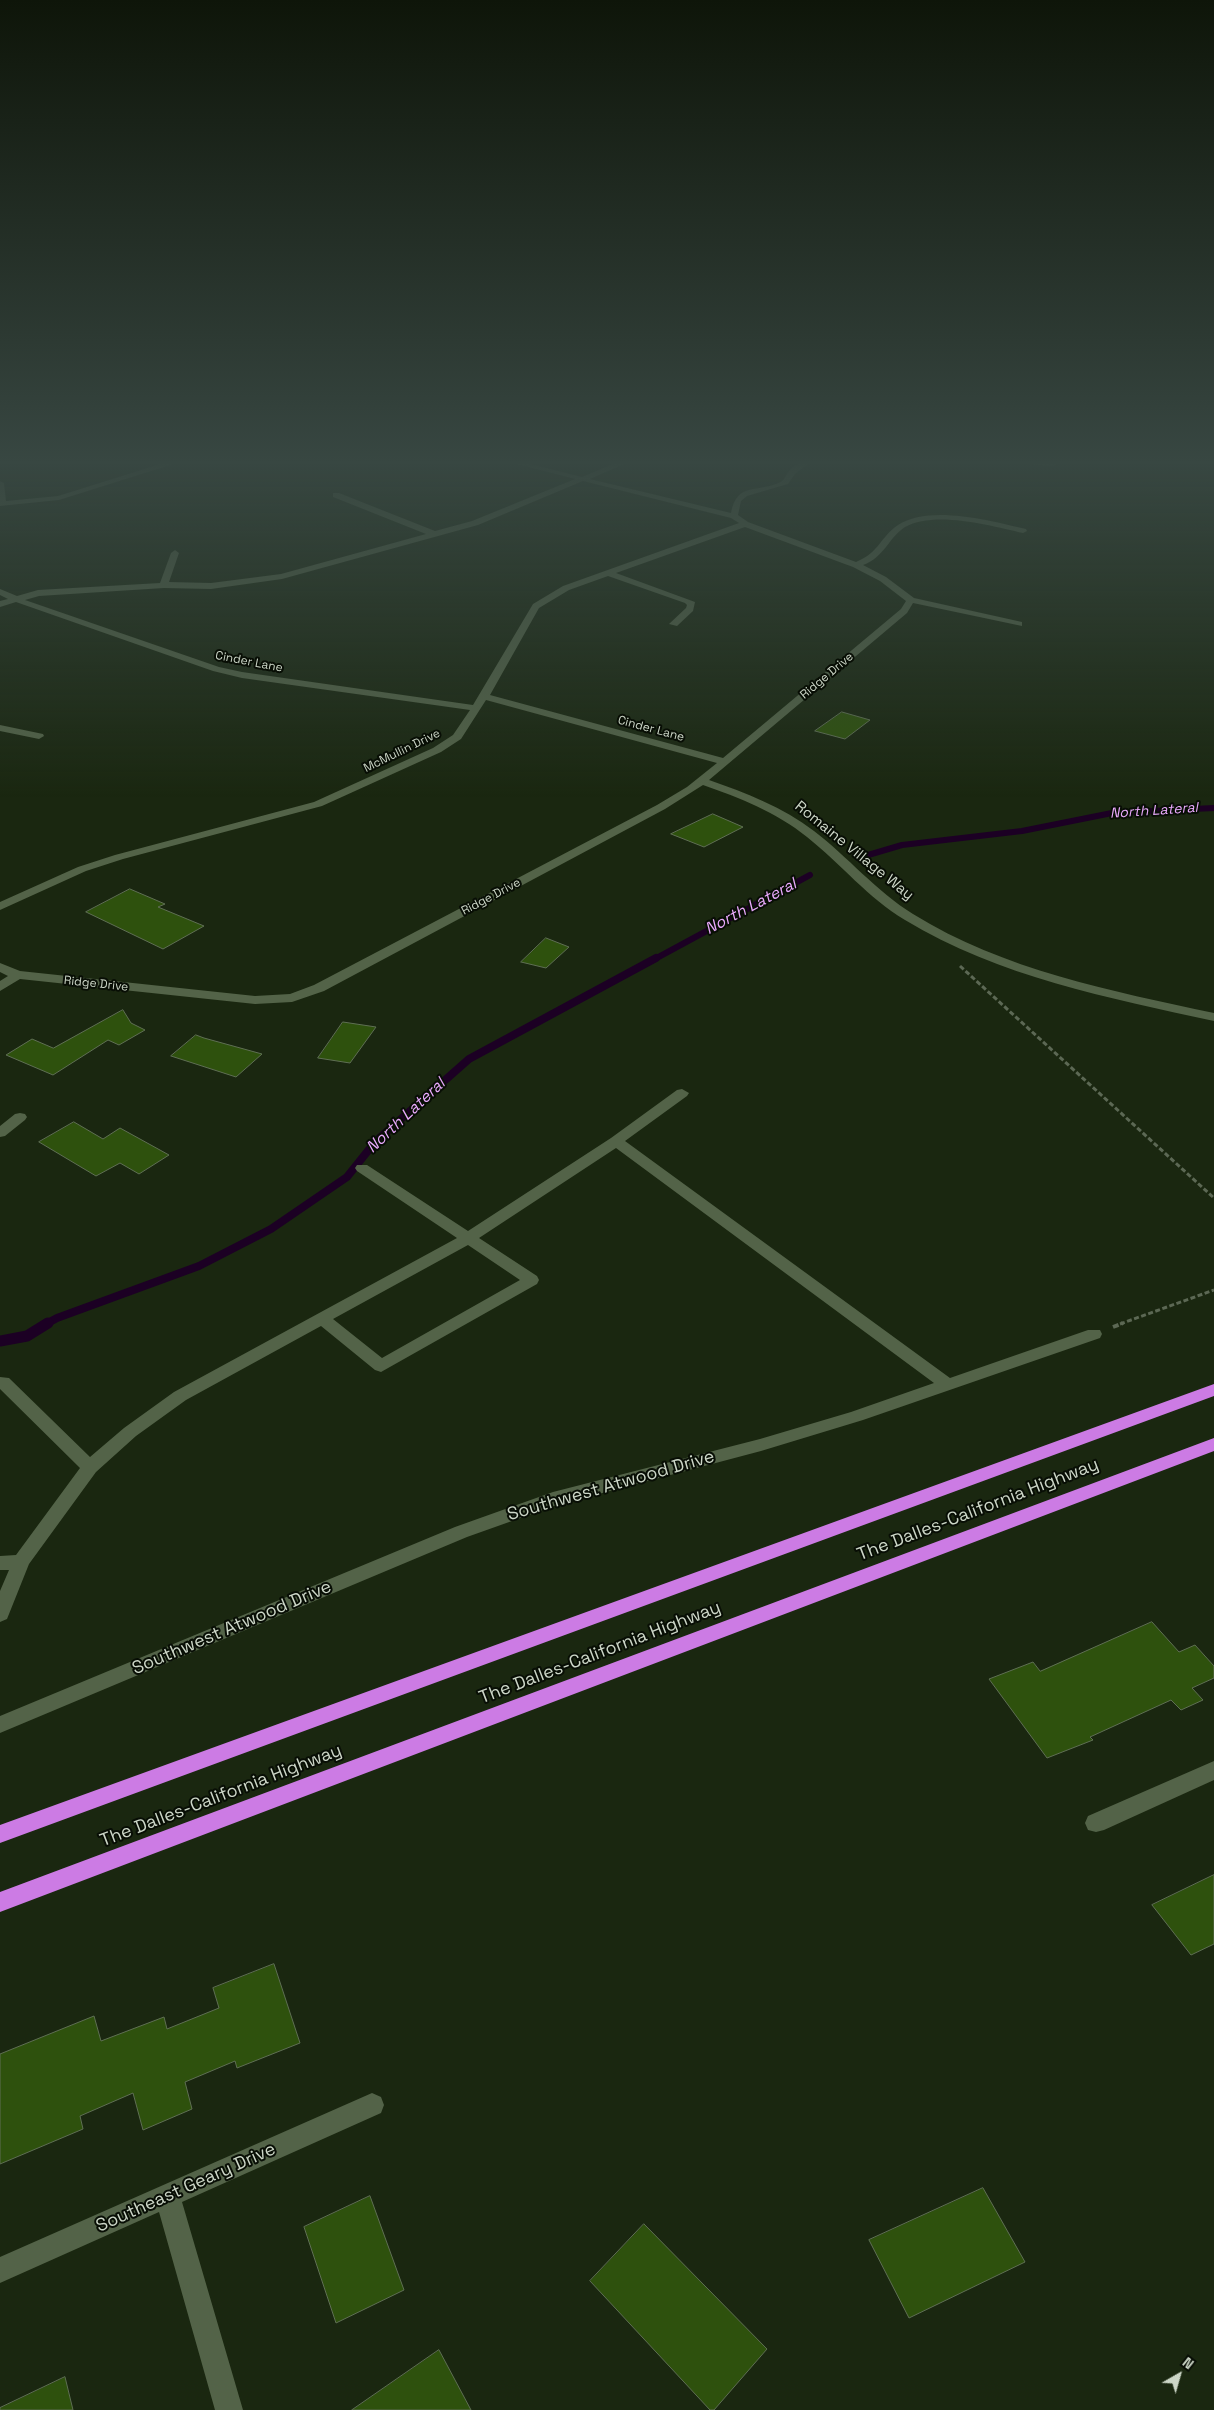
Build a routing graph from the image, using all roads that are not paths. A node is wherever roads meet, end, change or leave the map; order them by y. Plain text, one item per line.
1 (168, 572) edge
2 (295, 572) edge
3 (870, 572) edge
4 (607, 573) joint
5 (164, 585) junction
6 (0, 592) edge
7 (15, 599) junction
8 (911, 600) junction
9 (0, 604) edge
10 (674, 624) dead end
11 (1019, 624) dead end
12 (484, 696) junction
13 (475, 708) junction
14 (0, 728) edge
15 (40, 736) dead end
16 (725, 762) junction
17 (701, 781) junction
18 (0, 906) edge
19 (0, 967) edge
20 (18, 976) junction
21 (0, 988) edge
22 (1214, 1017) edge
23 (682, 1093) dead end
24 (20, 1117) dead end
25 (0, 1133) edge
26 (616, 1141) junction
27 (362, 1168) dead end
28 (469, 1238) junction
29 (323, 1320) junction
30 (1094, 1334) road end
31 (3, 1382) dead end
32 (948, 1385) junction
33 (1214, 1390) edge
34 (1214, 1444) edge
35 (90, 1467) junction
36 (21, 1562) junction
37 (0, 1563) edge
38 (0, 1614) edge
39 (0, 1725) edge
40 (1214, 1770) edge
41 (1096, 1823) dead end
42 (0, 1834) edge
43 (0, 1902) edge
44 (372, 2105) dead end
45 (167, 2195) junction
46 (0, 2270) edge
47 (229, 2410) edge

1 - 5 street
2 - 5 street
3 - 8 street
4 - 10 street
4 - 12 street, McMullin Drive
5 - 7 street
6 - 7 street, Cinder Lane
7 - 9 street
7 - 13 street, Cinder Lane
8 - 11 street
8 - 16 street, Ridge Drive
12 - 13 street, McMullin Drive
12 - 16 street, Cinder Lane
13 - 18 street, McMullin Drive
14 - 15 street
16 - 17 street, Ridge Drive
17 - 20 street, Ridge Drive
17 - 22 street, Romaine Village Way
19 - 20 street, Ridge Drive
20 - 21 street
23 - 26 street
24 - 25 street
26 - 28 street
26 - 32 street
27 - 28 street
28 - 29 street
28 - 29 street
29 - 35 street
30 - 32 street, Southwest Atwood Drive
31 - 35 street
32 - 39 street, Southwest Atwood Drive
33 - 42 highway, The Dalles-California Highway
34 - 43 highway, The Dalles-California Highway
35 - 36 street
36 - 37 street
36 - 38 street
40 - 41 street
44 - 45 street, Southeast Geary Drive
45 - 46 street, Southeast Geary Drive
45 - 47 street

